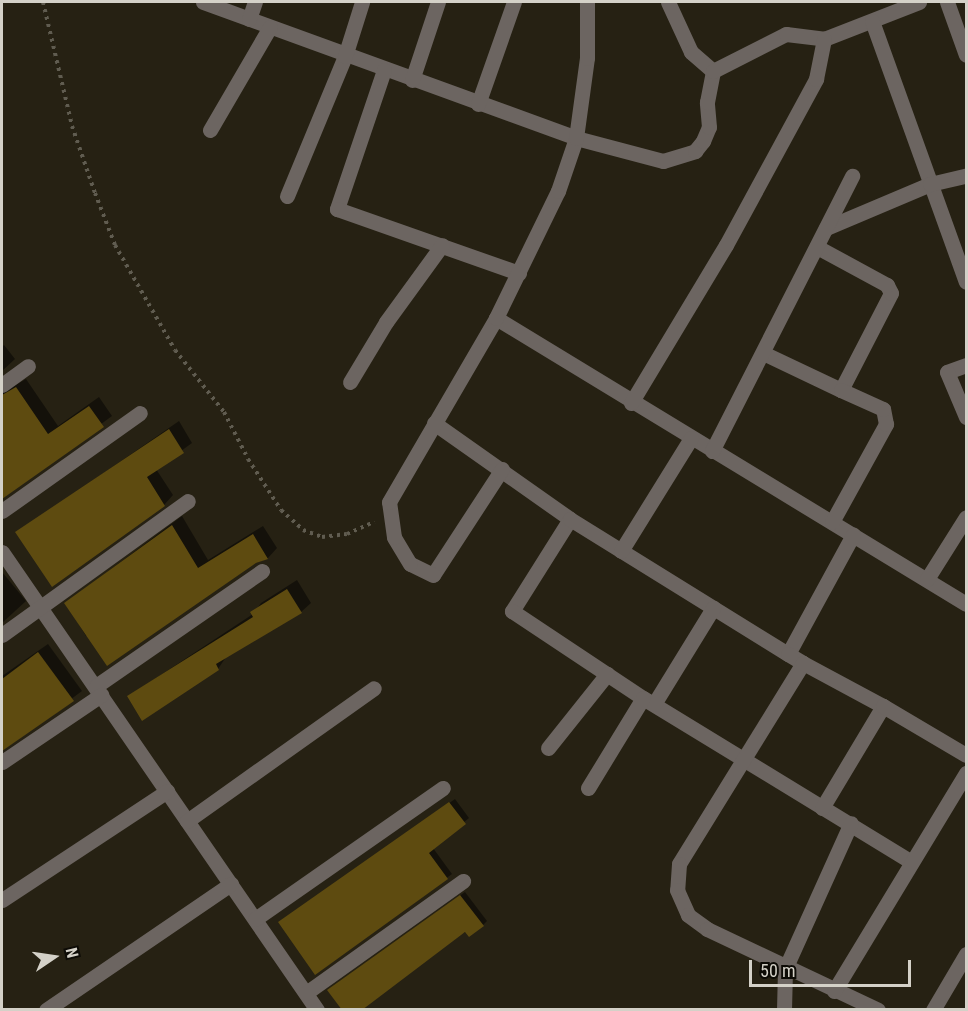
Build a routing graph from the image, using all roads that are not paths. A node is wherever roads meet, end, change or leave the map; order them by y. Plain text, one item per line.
1 (203, 2) edge
2 (255, 2) edge
3 (362, 2) edge
4 (438, 2) edge
5 (514, 2) edge
6 (587, 2) edge
7 (668, 2) edge
8 (919, 2) edge
9 (947, 2) edge
10 (249, 19) junction
11 (872, 21) junction
12 (270, 27) junction
13 (824, 39) junction
14 (966, 55) edge
15 (345, 56) junction
16 (384, 70) junction
17 (713, 71) junction
18 (412, 80) junction
19 (478, 104) junction
20 (210, 130) dead end
21 (576, 138) junction
22 (852, 176) dead end
23 (966, 176) edge
24 (930, 184) junction
25 (287, 196) dead end
26 (826, 228) junction
27 (442, 245) junction
28 (817, 247) junction
29 (519, 273) junction
30 (966, 282) edge
31 (496, 318) junction
32 (763, 353) junction
33 (966, 365) edge
34 (28, 366) dead end
35 (350, 382) dead end
36 (2, 386) edge
37 (841, 390) junction
38 (631, 403) junction
39 (140, 412) dead end
40 (966, 417) edge
41 (434, 423) junction
42 (691, 438) junction
43 (712, 451) junction
44 (502, 469) junction
45 (188, 501) dead end
46 (2, 512) edge
47 (966, 517) edge
48 (570, 519) junction
49 (832, 522) junction
50 (854, 536) junction
51 (621, 551) junction
52 (2, 552) edge
53 (262, 571) dead end
54 (927, 579) junction
55 (966, 604) edge
56 (41, 608) junction
57 (713, 608) junction
58 (2, 635) edge
59 (788, 654) junction
60 (803, 663) junction
61 (608, 674) junction
62 (374, 688) dead end
63 (99, 690) junction
64 (649, 701) junction
65 (883, 706) junction
66 (548, 748) dead end
67 (966, 755) edge
68 (743, 760) junction
69 (2, 762) edge
70 (966, 773) edge
71 (444, 788) dead end
72 (588, 788) dead end
73 (167, 791) junction
74 (822, 808) junction
75 (187, 821) junction
76 (851, 823) junction
77 (910, 861) junction
78 (462, 881) dead end
79 (231, 884) junction
80 (2, 900) edge
81 (255, 919) junction
82 (966, 954) edge
83 (785, 969) junction
84 (834, 991) junction
85 (306, 993) junction
86 (46, 1010) edge
87 (317, 1010) edge
88 (784, 1010) edge
89 (878, 1010) edge
90 (933, 1010) edge

1 - 10 street
2 - 10 street
3 - 15 street
4 - 18 street
5 - 19 street
6 - 21 street
7 - 17 street
8 - 11 street
9 - 14 street
10 - 12 street
11 - 13 street
11 - 24 street
12 - 15 street
12 - 20 street
13 - 17 street
13 - 38 street
15 - 16 street
15 - 25 street
16 - 18 street
16 - 27 street
17 - 21 street
18 - 19 street
19 - 21 street
21 - 29 street
22 - 26 street
23 - 24 street
24 - 26 street
24 - 30 street
26 - 28 street
27 - 29 street
27 - 35 street
28 - 32 street
28 - 37 street
29 - 31 street
31 - 38 street
31 - 41 street
32 - 37 street
32 - 43 street
33 - 40 street
34 - 36 street
37 - 49 street
38 - 42 street
39 - 46 street
41 - 44 street
41 - 44 street
42 - 43 street
42 - 51 street
43 - 49 street
44 - 48 street
45 - 56 street
47 - 54 street
48 - 51 street
48 - 61 street
49 - 50 street
50 - 54 street
50 - 59 street
51 - 57 street
52 - 56 street
53 - 63 street
54 - 55 street
56 - 58 street
56 - 63 street
57 - 59 street
57 - 64 street
59 - 60 street
60 - 65 street
60 - 68 street
61 - 64 street
61 - 66 street
62 - 75 street
63 - 69 street
63 - 73 street
64 - 68 street
64 - 72 street
65 - 67 street
65 - 74 street
68 - 74 street
68 - 83 street
70 - 77 street
71 - 81 street
73 - 75 street
73 - 80 street
74 - 76 street
75 - 79 street
76 - 77 street
76 - 83 street
77 - 84 street
78 - 85 street
79 - 81 street
79 - 86 street
81 - 85 street
82 - 90 street
83 - 84 street
83 - 88 street
84 - 89 street
85 - 87 street

